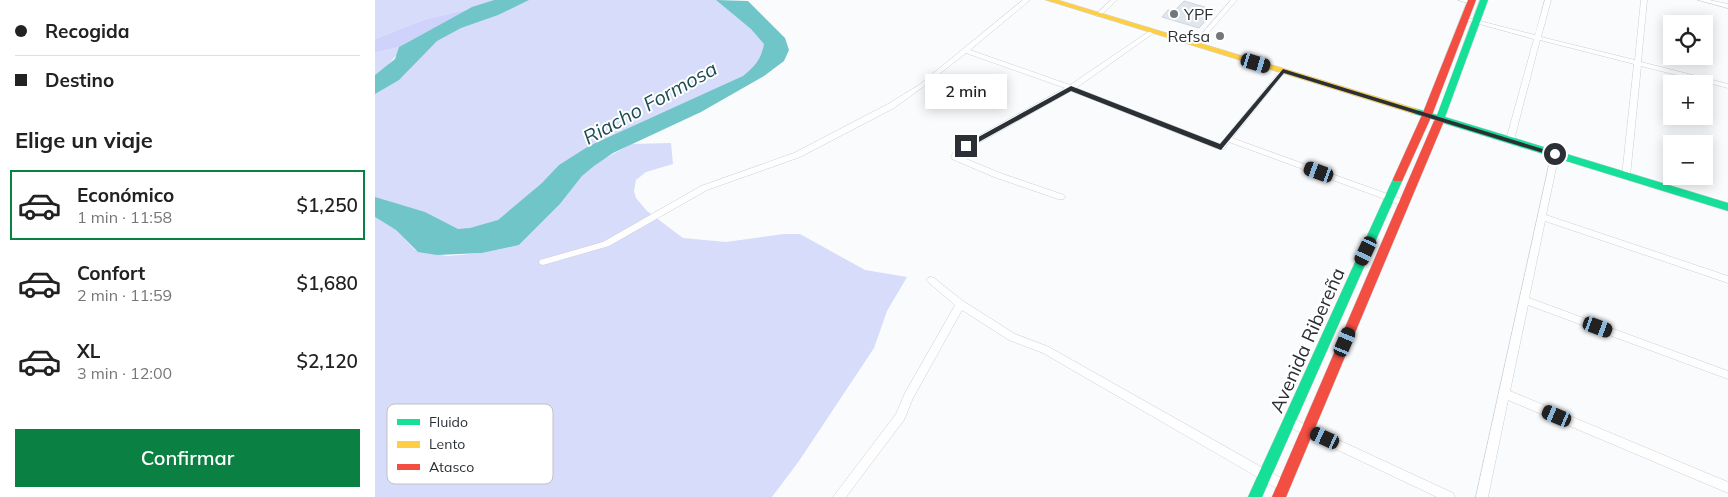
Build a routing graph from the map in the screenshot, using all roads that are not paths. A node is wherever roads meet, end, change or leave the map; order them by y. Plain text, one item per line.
1 (1027, 0) edge
2 (1050, 0) edge
3 (1114, 0) edge
4 (1234, 0) edge
5 (1484, 0) edge
6 (1547, 0) edge
7 (1644, 0) edge
8 (1701, 0) edge
9 (1468, 1) edge
10 (1728, 6) edge
11 (1098, 15) junction
12 (1464, 19) junction
13 (1476, 22) junction
14 (1153, 31) junction
15 (1536, 37) junction
16 (1196, 44) junction
17 (964, 50) junction
18 (1637, 63) junction
19 (1283, 71) junction
20 (1728, 86) edge
21 (1071, 88) junction
22 (1427, 115) junction
23 (1440, 119) junction
24 (1228, 139) junction
25 (1510, 140) junction
26 (1555, 154) junction
27 (1626, 176) junction
28 (1061, 197) dead end
29 (1391, 198) junction
30 (1404, 203) junction
31 (1728, 207) edge
32 (1542, 217) junction
33 (543, 262) dead end
34 (931, 280) dead end
35 (1728, 280) edge
36 (1524, 300) junction
37 (960, 304) junction
38 (1728, 375) edge
39 (1506, 394) junction
40 (1289, 422) junction
41 (1307, 430) junction
42 (1265, 476) junction
43 (1728, 488) edge
44 (1282, 492) edge
45 (839, 497) edge
46 (1255, 497) edge
47 (1449, 497) edge
48 (1482, 497) edge

1 - 17 street
2 - 11 main road
3 - 11 street
4 - 16 street
5 - 13 main road, Avenida Ribereña
6 - 15 street
7 - 18 street
8 - 10 street
9 - 12 main road, Avenida Ribereña
11 - 14 main road
12 - 13 street
12 - 22 main road, Avenida Ribereña
13 - 15 street
13 - 23 main road, Avenida Ribereña
14 - 16 main road
14 - 21 street
15 - 18 street
15 - 25 street
16 - 19 main road
17 - 21 street
17 - 33 street
18 - 20 street
18 - 27 street
19 - 22 main road
19 - 24 street
21 - 24 street
21 - 28 street
22 - 23 main road
22 - 29 main road, Avenida Ribereña
23 - 25 main road
23 - 30 main road, Avenida Ribereña
24 - 29 street
25 - 26 main road
26 - 27 main road
26 - 32 street
27 - 31 main road
29 - 30 street
29 - 40 main road, Avenida Ribereña
30 - 41 main road, Avenida Ribereña
32 - 35 street
32 - 36 street
34 - 37 street
36 - 38 street
36 - 39 street
37 - 42 street
37 - 45 street
39 - 43 street
39 - 48 street
40 - 41 street
40 - 42 main road, Avenida Ribereña
41 - 44 main road, Avenida Ribereña
41 - 47 street
42 - 44 street
42 - 46 main road, Avenida Ribereña

